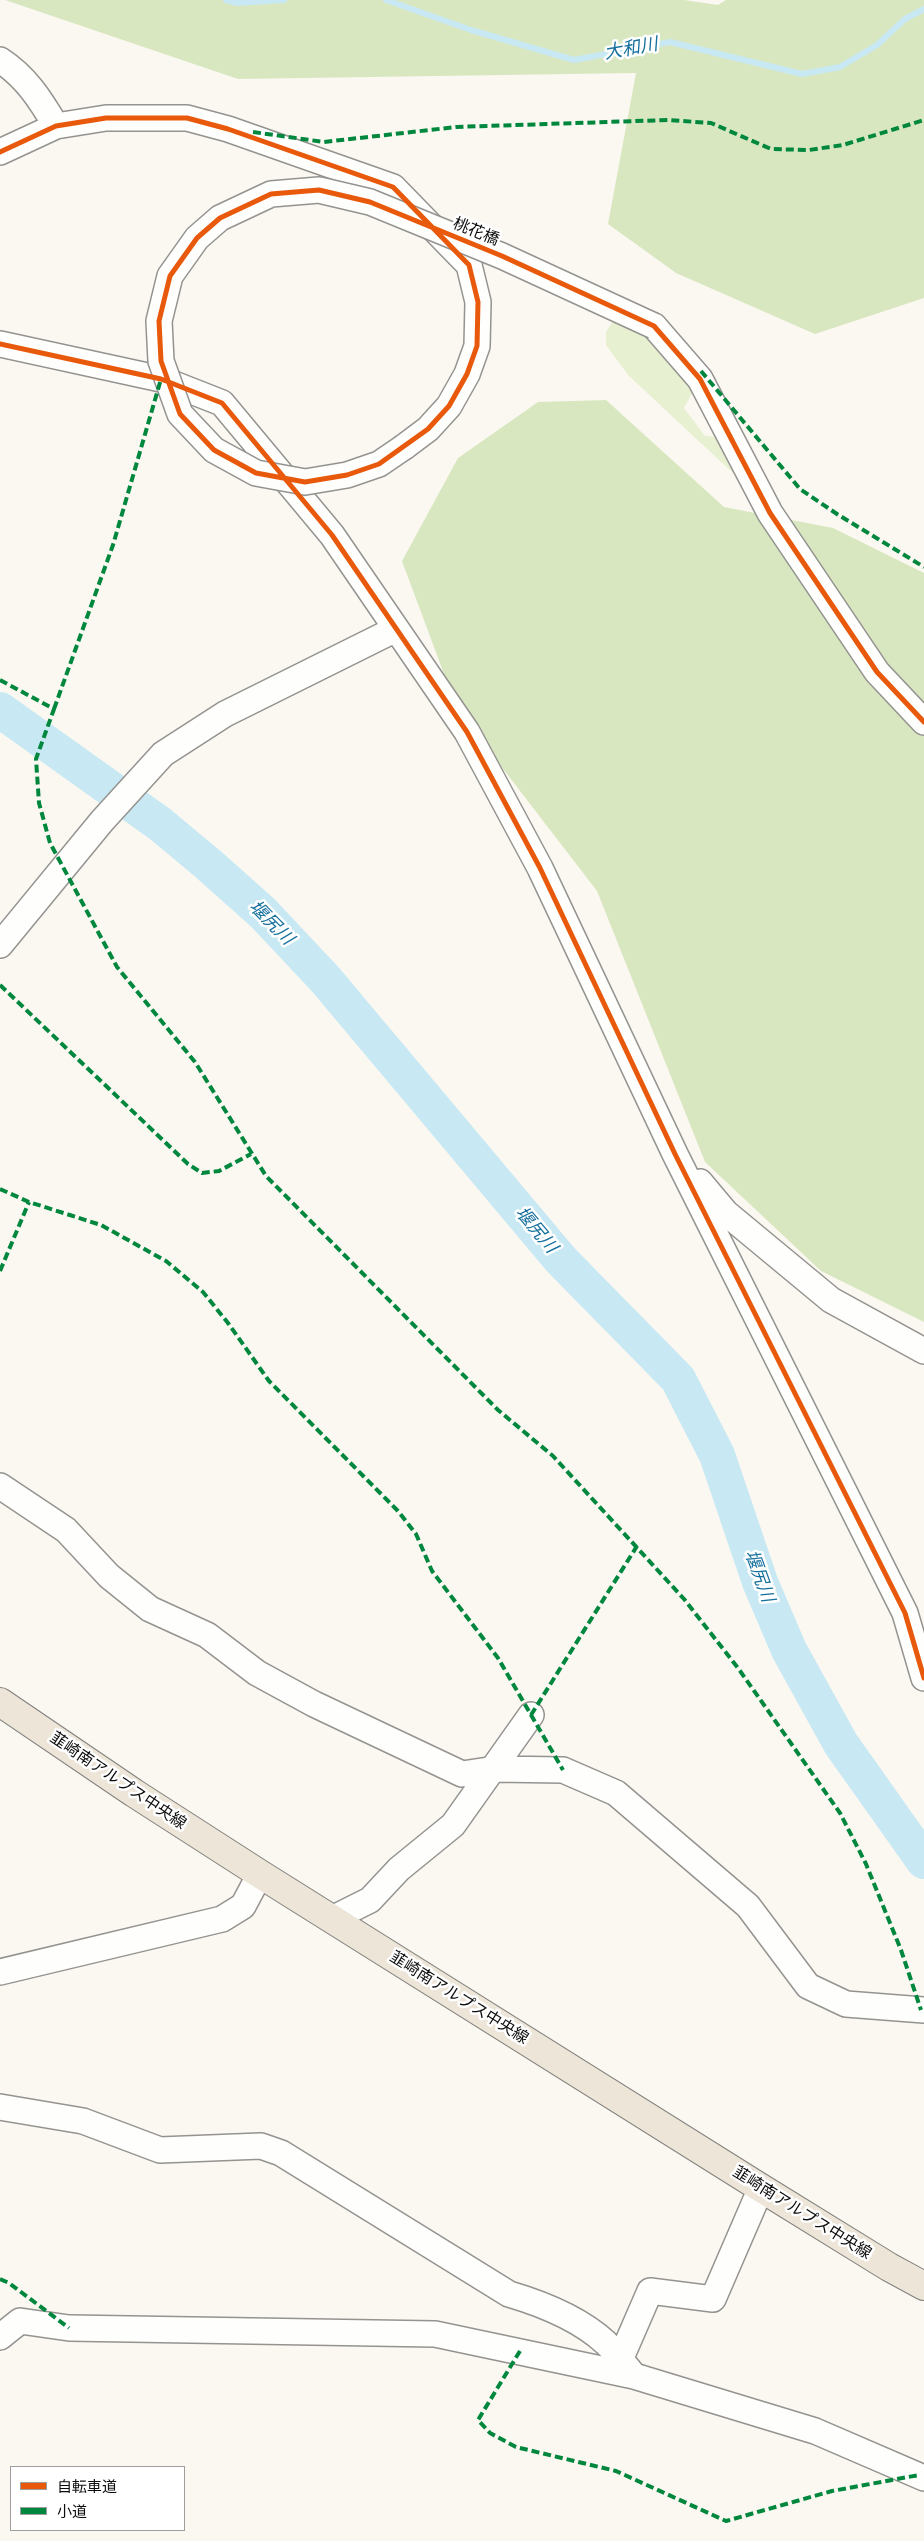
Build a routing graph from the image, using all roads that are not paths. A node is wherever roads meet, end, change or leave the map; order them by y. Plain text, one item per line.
1 (0, 60) edge
2 (56, 126) junction
3 (0, 152) edge
4 (0, 344) edge
5 (396, 629) junction
6 (924, 722) edge
7 (0, 945) edge
8 (675, 1154) junction
9 (924, 1351) edge
10 (0, 1486) edge
11 (924, 1678) edge
12 (0, 1702) edge
13 (531, 1715) dead end
14 (495, 1769) junction
15 (260, 1874) junction
16 (334, 1918) junction
17 (0, 1972) edge
18 (924, 2010) edge
19 (0, 2107) edge
20 (761, 2188) junction
21 (924, 2286) edge
22 (0, 2337) edge
23 (627, 2368) junction
24 (924, 2478) edge

1 - 2 street
2 - 3 street, 桃花橋
2 - 6 street, 桃花橋, bridge
4 - 5 street
5 - 7 street
5 - 8 street
8 - 9 street
8 - 11 street
10 - 14 street
12 - 15 main road, 韮崎南アルプス中央線
13 - 14 street
14 - 16 street
14 - 18 street
15 - 16 main road, 韮崎南アルプス中央線
15 - 17 street
16 - 20 main road, 韮崎南アルプス中央線
19 - 23 street
20 - 21 main road, 韮崎南アルプス中央線
20 - 23 street
22 - 23 street
23 - 24 street

